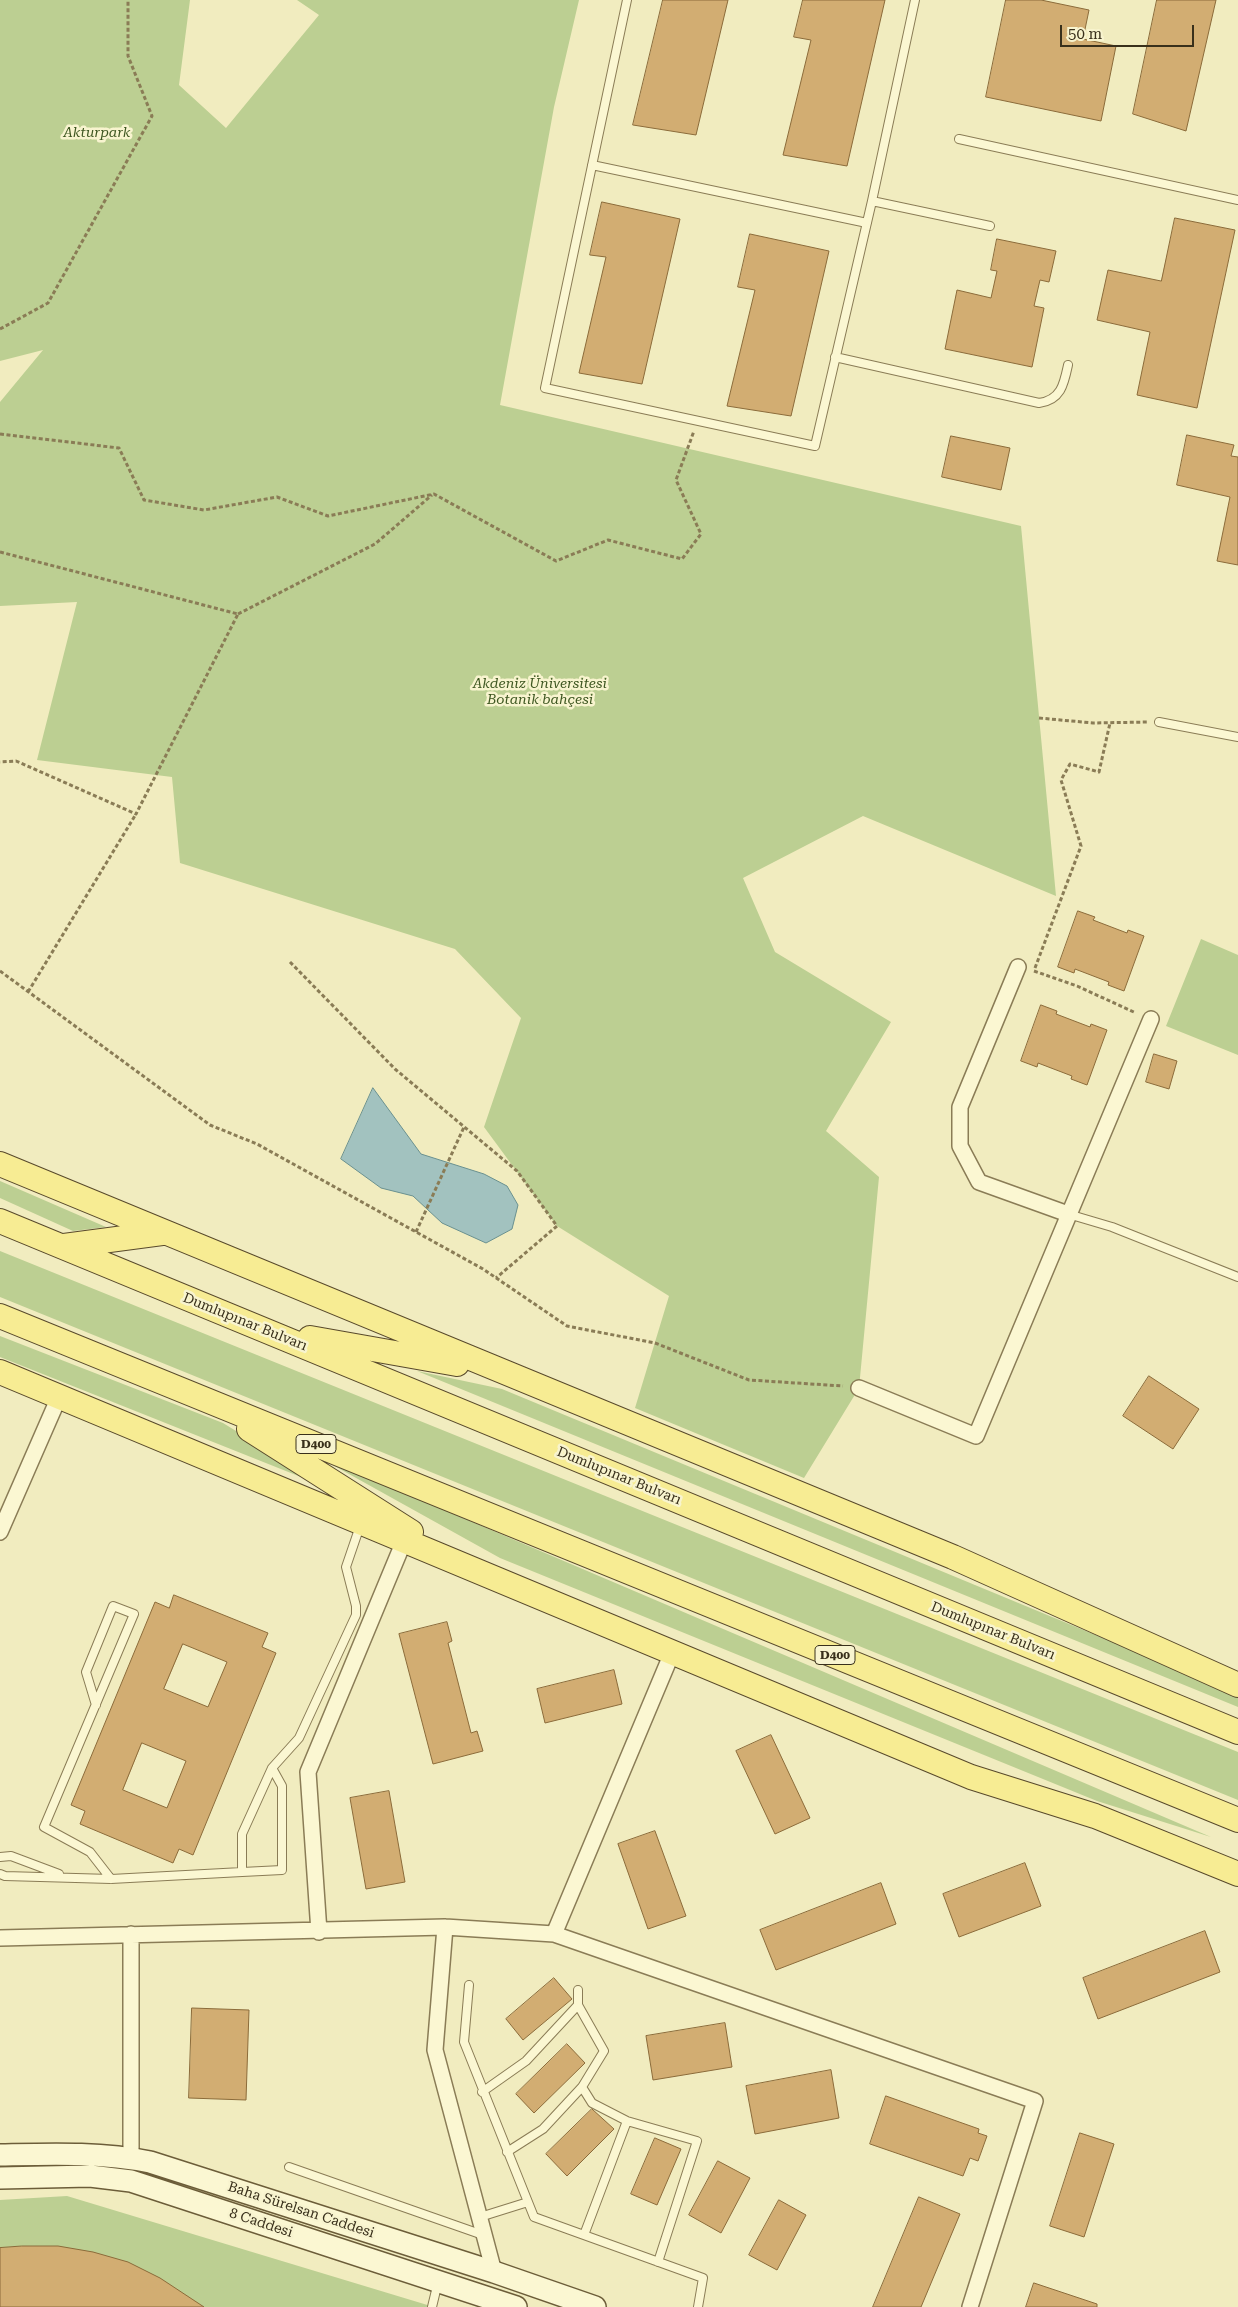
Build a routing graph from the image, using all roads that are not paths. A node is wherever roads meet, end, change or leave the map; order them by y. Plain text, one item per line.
1 (627, 0) edge
2 (915, 0) edge
3 (959, 139) dead end
4 (592, 165) junction
5 (1238, 200) edge
6 (872, 201) junction
7 (867, 223) junction
8 (990, 226) dead end
9 (835, 357) junction
10 (1068, 365) dead end
11 (1159, 722) road end
12 (1238, 736) edge
13 (1018, 967) road end
14 (1151, 1019) road end
15 (0, 1164) edge
16 (1068, 1214) junction
17 (0, 1221) edge
18 (164, 1232) junction
19 (61, 1246) junction
20 (1238, 1277) edge
21 (0, 1316) edge
22 (267, 1331) junction
23 (500, 1371) junction
24 (0, 1372) edge
25 (859, 1388) road end
26 (199, 1396) junction
27 (59, 1397) junction
28 (361, 1523) junction
29 (0, 1532) edge
30 (404, 1541) junction
31 (465, 1566) junction
32 (672, 1652) junction
33 (1238, 1685) edge
34 (96, 1705) junction
35 (1238, 1732) edge
36 (272, 1768) junction
37 (1238, 1820) edge
38 (0, 1857) edge
39 (242, 1872) junction
40 (0, 1874) edge
41 (1238, 1874) edge
42 (64, 1876) junction
43 (111, 1878) junction
44 (445, 1927) junction
45 (319, 1932) junction
46 (131, 1934) junction
47 (554, 1934) junction
48 (0, 1938) edge
49 (469, 1986) dead end
50 (578, 1990) dead end
51 (578, 2005) junction
52 (582, 2087) junction
53 (482, 2092) junction
54 (627, 2121) junction
55 (507, 2152) junction
56 (0, 2154) edge
57 (131, 2158) junction
58 (289, 2167) dead end
59 (0, 2178) edge
60 (528, 2202) junction
61 (480, 2217) junction
62 (484, 2235) junction
63 (584, 2235) junction
64 (658, 2262) junction
65 (494, 2272) junction
66 (438, 2281) junction
67 (432, 2307) edge
68 (516, 2307) edge
69 (596, 2307) edge
70 (698, 2307) edge
71 (970, 2307) edge

1 - 4 lane
2 - 6 lane
3 - 5 lane
4 - 7 lane
4 - 9 lane
6 - 7 lane
6 - 8 lane
7 - 9 lane
9 - 10 lane
11 - 12 lane
13 - 16 street
14 - 16 street
15 - 18 main road
16 - 20 lane
16 - 25 street
17 - 19 main road, Dumlupınar Bulvarı
18 - 19 main road
18 - 23 main road
19 - 22 main road, Dumlupınar Bulvarı
21 - 26 main road, D400
22 - 23 main road
22 - 35 main road, Dumlupınar Bulvarı
23 - 33 main road
24 - 27 main road
26 - 31 main road
26 - 37 main road, D400
27 - 28 main road
27 - 29 street
28 - 30 main road
28 - 36 lane
30 - 31 main road
30 - 45 street
31 - 32 main road
32 - 41 main road
32 - 47 street
34 - 34 lane
34 - 43 lane
36 - 39 lane
36 - 39 lane
38 - 42 lane
39 - 43 lane
40 - 42 lane
42 - 43 lane
44 - 45 street
44 - 47 street
44 - 61 street
45 - 46 street
46 - 48 street
46 - 57 street
47 - 71 street
49 - 53 lane
50 - 51 lane
51 - 52 lane
51 - 53 lane
52 - 54 lane
52 - 55 lane
53 - 55 lane
54 - 63 lane
54 - 64 lane
55 - 60 lane
56 - 57 main road, Baha Sürelsan Caddesi
57 - 65 main road, Baha Sürelsan Caddesi
58 - 62 lane
59 - 66 main road, 8 Caddesi
60 - 61 lane
60 - 63 lane
61 - 62 street
62 - 65 street
63 - 64 lane
64 - 70 lane
65 - 69 main road, Baha Sürelsan Caddesi
66 - 67 lane
66 - 68 main road, 8 Caddesi

